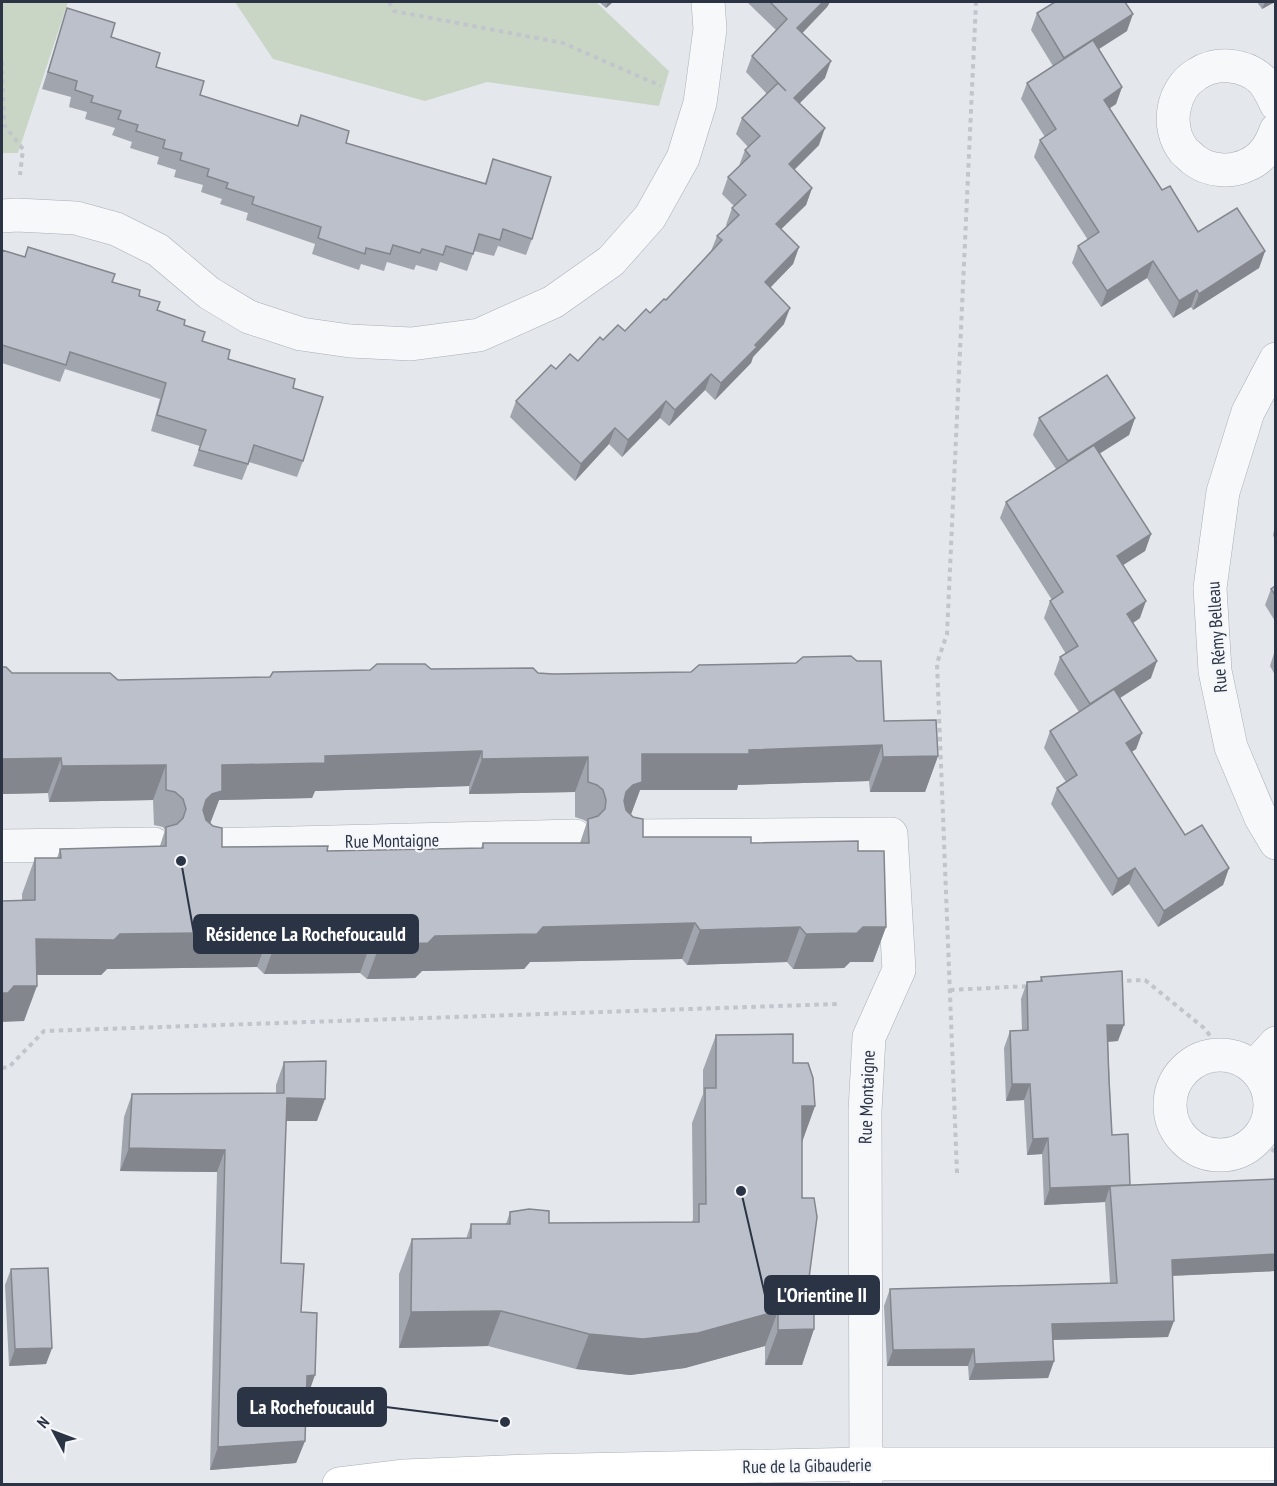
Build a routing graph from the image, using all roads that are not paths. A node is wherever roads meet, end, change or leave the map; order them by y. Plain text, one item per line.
1 (708, 2) edge
2 (1275, 104) edge
3 (1271, 151) edge
4 (9, 215) edge
5 (1275, 359) edge
6 (575, 836) dead end
7 (630, 836) edge
8 (1275, 843) edge
9 (153, 844) edge
10 (210, 845) edge
11 (2, 846) edge
12 (1275, 1043) edge
13 (1240, 1061) junction
14 (1266, 1146) edge
15 (1275, 1464) edge
16 (865, 1474) edge
17 (339, 1485) edge

1 - 4 street
2 - 3 street
5 - 8 street, Rue Rémy Belleau
6 - 10 street, Rue Montaigne
7 - 16 street, Rue Montaigne
9 - 11 street
12 - 13 street
13 - 14 street
13 - 14 street
15 - 16 street, Rue de la Gibauderie
16 - 17 street, Rue de la Gibauderie

